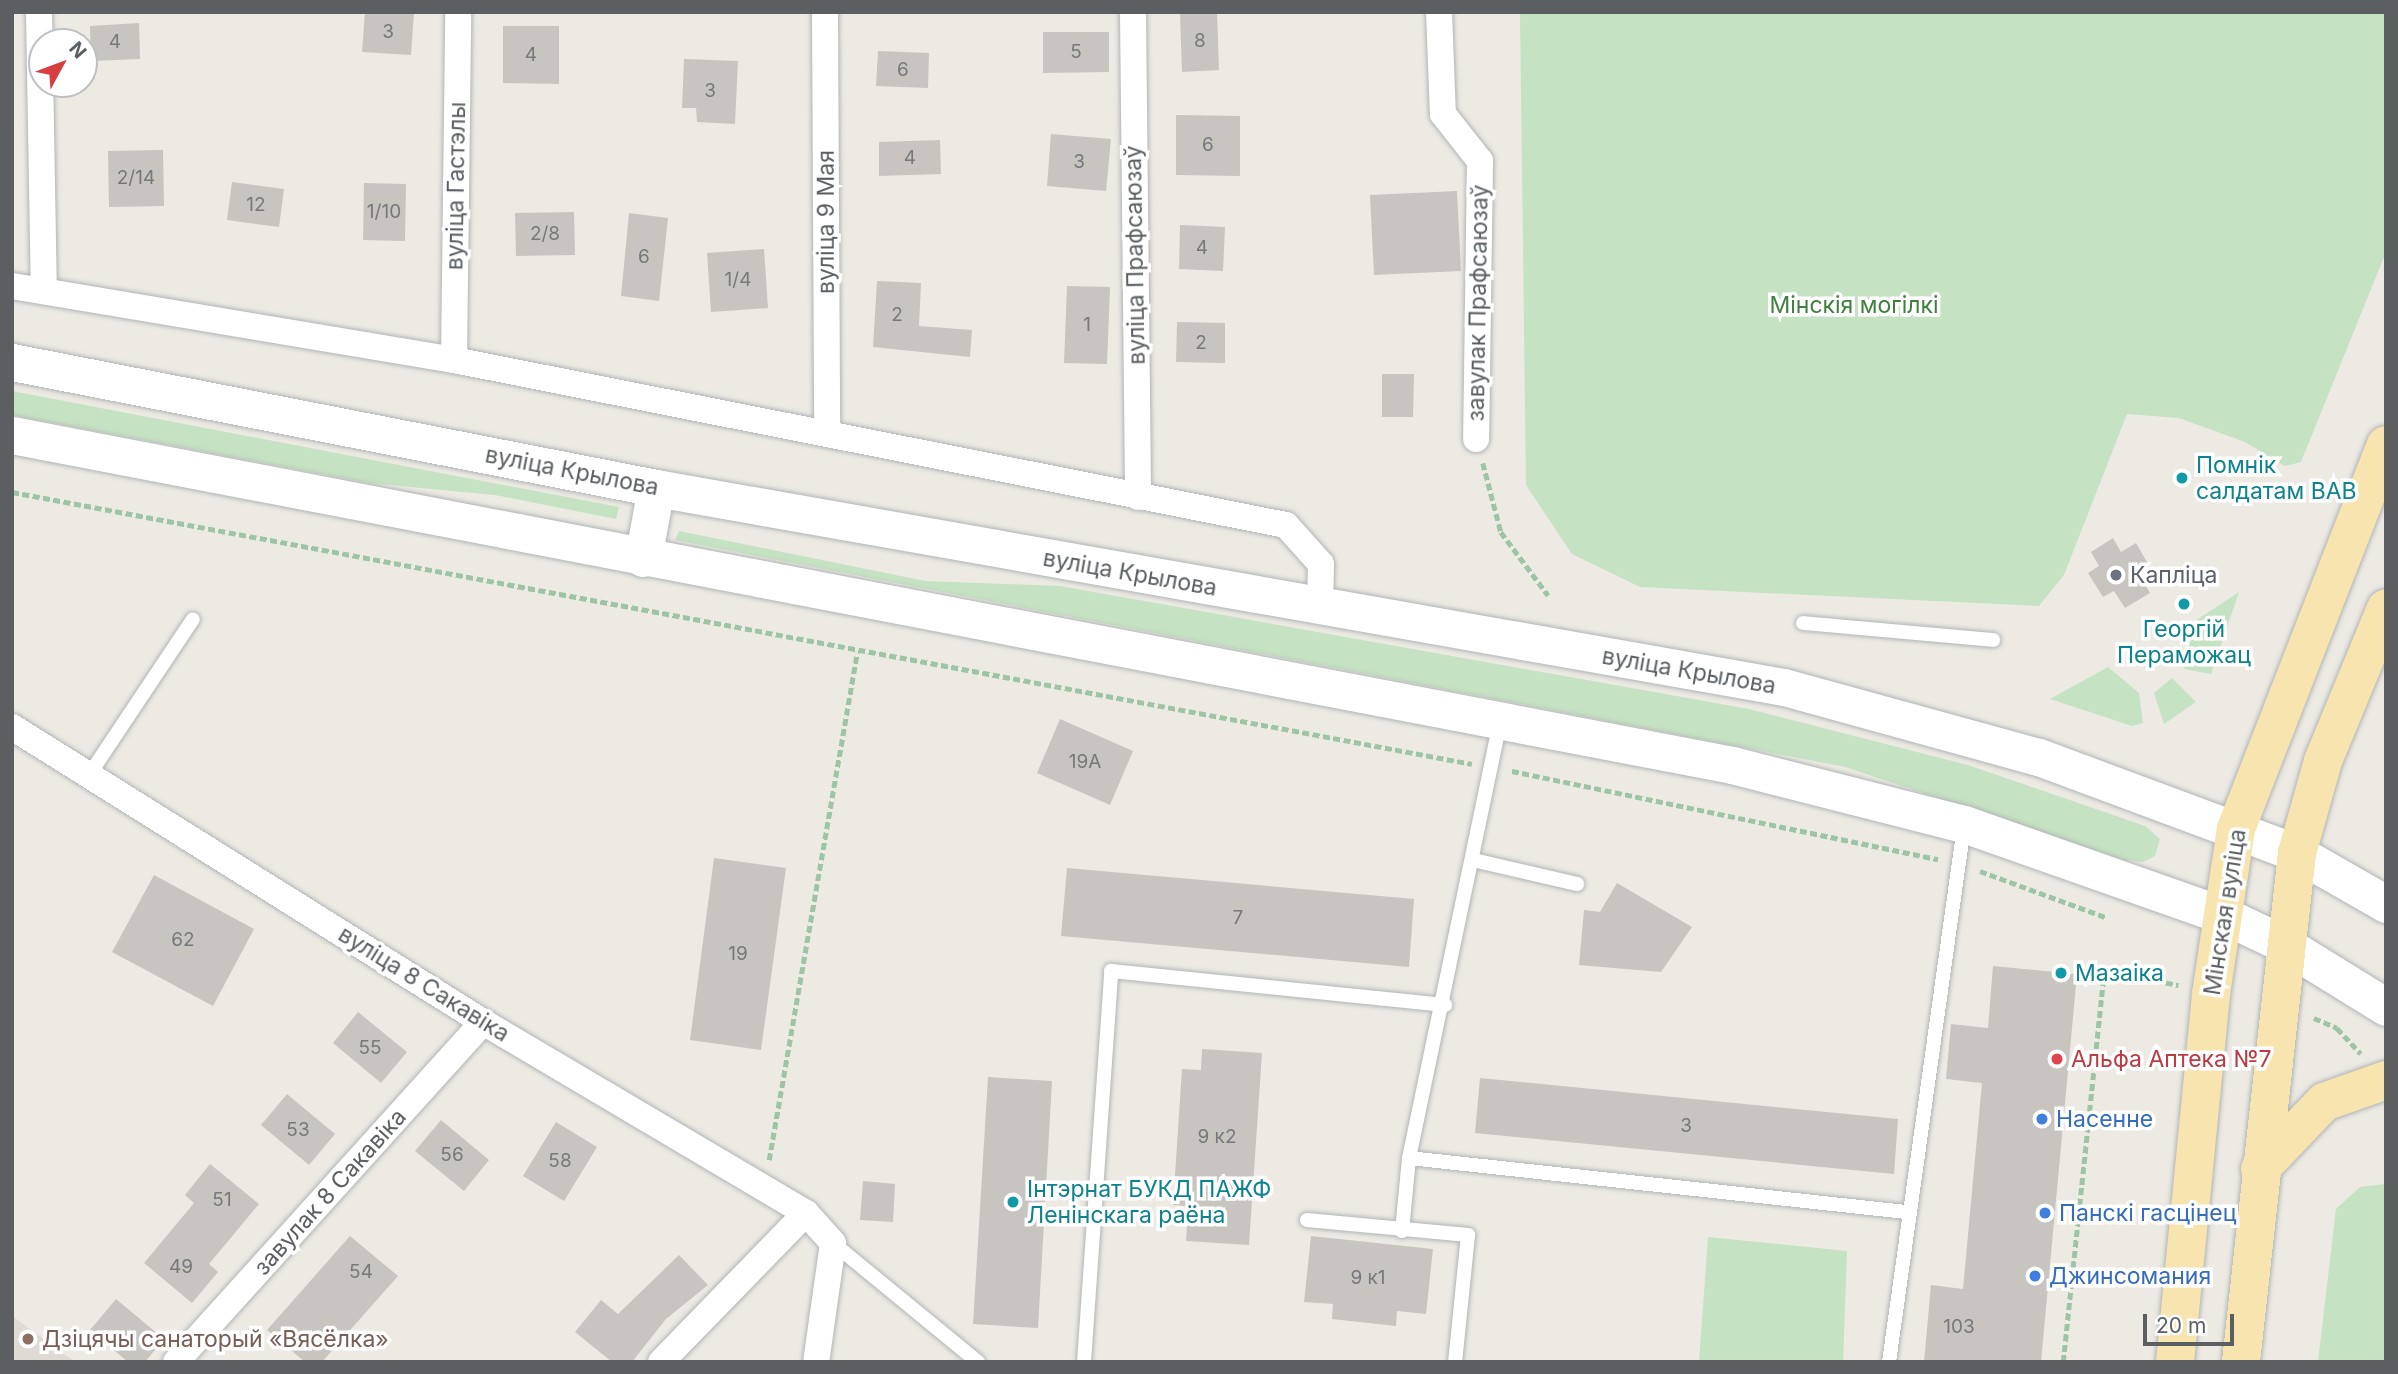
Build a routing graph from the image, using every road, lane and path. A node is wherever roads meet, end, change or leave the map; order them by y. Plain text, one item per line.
1 (39, 12) edge
2 (458, 12) edge
3 (825, 12) edge
4 (1133, 12) edge
5 (1439, 12) edge
6 (12, 286) edge
7 (44, 290) junction
8 (454, 360) junction
9 (12, 362) edge
10 (827, 432) junction
11 (12, 435) edge
12 (1476, 439) joint
13 (2386, 445) edge
14 (656, 488) junction
15 (12, 492) edge
16 (1138, 497) junction
17 (643, 558) junction
18 (1548, 595) dead end
19 (1320, 608) junction
20 (2386, 608) edge
21 (193, 619) dead end
22 (1803, 623) dead end
23 (1993, 640) dead end
24 (857, 653) junction
25 (1500, 724) junction
26 (15, 733) edge
27 (1490, 767) junction
28 (89, 775) junction
29 (1964, 824) junction
30 (2236, 829) junction
31 (2297, 853) junction
32 (1473, 860) junction
33 (1958, 863) junction
34 (1577, 884) dead end
35 (2386, 904) edge
36 (2225, 916) junction
37 (2108, 918) dead end
38 (2284, 944) junction
39 (2178, 985) dead end
40 (1445, 1005) junction
41 (2386, 1007) edge
42 (2305, 1015) dead end
43 (484, 1021) junction
44 (2377, 1074) edge
45 (1409, 1158) junction
46 (2260, 1169) junction
47 (759, 1183) junction
48 (806, 1213) junction
49 (1905, 1213) junction
50 (1307, 1220) dead end
51 (1402, 1231) junction
52 (833, 1243) junction
53 (176, 1362) edge
54 (662, 1362) edge
55 (816, 1362) edge
56 (978, 1362) edge
57 (1084, 1362) edge
58 (1455, 1362) edge
59 (1889, 1362) edge
60 (2063, 1362) edge
61 (2175, 1362) edge
62 (2241, 1362) edge

1 - 7 street
2 - 8 street, вуліца Гастэлы
3 - 10 street, вуліца 9 Мая
4 - 16 street, вуліца Прафсаюзаў
5 - 12 street, завулак Прафсаюзаў
6 - 7 street
7 - 8 street
8 - 10 street
9 - 14 main road, вуліца Крылова
10 - 16 street
11 - 17 main road
12 - 18 path
13 - 30 main road, Мінская вуліца
14 - 17 main road
14 - 19 main road, вуліца Крылова
15 - 24 path
16 - 19 street
17 - 25 main road
19 - 30 main road, вуліца Крылова
20 - 31 main road
21 - 28 lane
22 - 23 lane
24 - 27 path
24 - 47 path
25 - 27 lane
25 - 29 main road
26 - 28 street, вуліца 8 Сакавіка
27 - 32 lane
27 - 33 path
28 - 43 street, вуліца 8 Сакавіка
29 - 33 lane
29 - 36 main road
30 - 31 main road, вуліца Крылова
30 - 36 main road, Мінская вуліца
31 - 35 main road, вуліца Крылова
31 - 38 main road
32 - 34 lane
32 - 40 lane
33 - 37 path
33 - 49 lane
36 - 38 main road
36 - 61 main road, Мінская вуліца
38 - 41 main road
38 - 46 main road
39 - 60 path
40 - 45 lane
40 - 57 lane
42 - 44 path
43 - 47 street, вуліца 8 Сакавіка
43 - 53 street, завулак 8 Сакавіка
44 - 46 main road
45 - 49 lane
45 - 51 lane
46 - 62 main road
47 - 48 street, вуліца 8 Сакавіка
48 - 52 street, вуліца 8 Сакавіка
48 - 54 street
49 - 59 lane
50 - 51 lane
51 - 58 lane
52 - 55 street
52 - 56 lane

